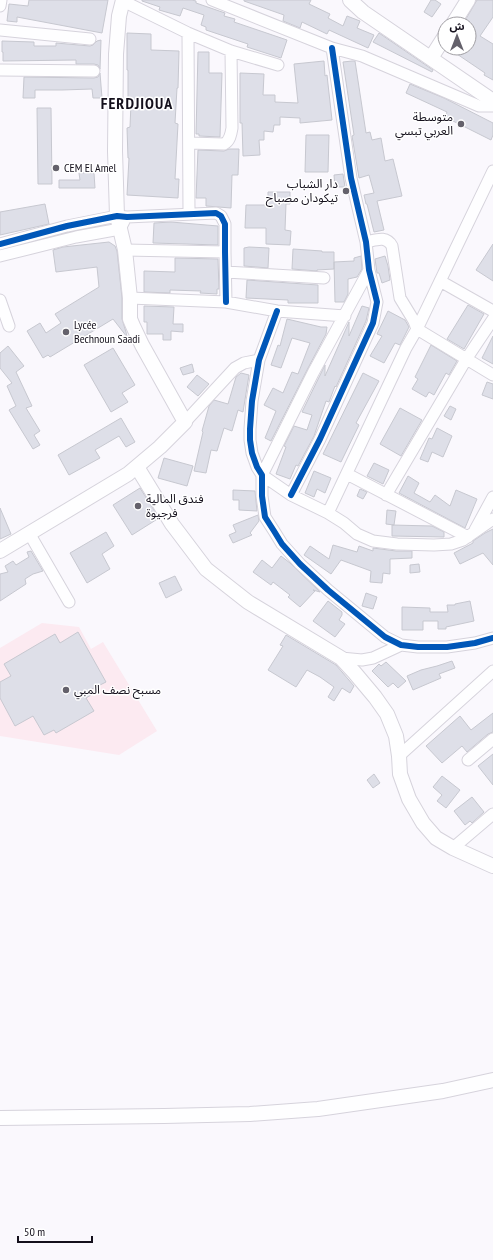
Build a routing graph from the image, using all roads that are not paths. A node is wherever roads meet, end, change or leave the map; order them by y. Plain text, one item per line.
1 (1, 0) edge
2 (123, 0) edge
3 (212, 0) edge
4 (350, 0) edge
5 (468, 0) edge
6 (0, 6) edge
7 (458, 16) edge
8 (0, 30) edge
9 (188, 33) junction
10 (90, 39) dead end
11 (332, 48) junction
12 (437, 49) edge
13 (231, 51) junction
14 (431, 58) junction
15 (278, 65) dead end
16 (0, 70) edge
17 (94, 71) dead end
18 (493, 101) edge
19 (493, 106) edge
20 (189, 142) junction
21 (493, 171) edge
22 (489, 188) edge
23 (189, 214) junction
24 (121, 220) junction
25 (366, 242) junction
26 (0, 244) edge
27 (125, 250) junction
28 (225, 252) junction
29 (0, 256) edge
30 (369, 270) junction
31 (226, 272) junction
32 (324, 278) dead end
33 (440, 281) junction
34 (130, 298) junction
35 (0, 300) edge
36 (226, 302) junction
37 (277, 311) junction
38 (493, 311) edge
39 (345, 316) junction
40 (493, 319) edge
41 (9, 326) dead end
42 (417, 329) junction
43 (467, 358) junction
44 (259, 360) junction
45 (493, 375) edge
46 (185, 422) junction
47 (137, 467) junction
48 (262, 474) junction
49 (347, 474) junction
50 (386, 495) junction
51 (291, 496) junction
52 (493, 497) edge
53 (328, 513) junction
54 (493, 519) edge
55 (29, 533) junction
56 (471, 534) junction
57 (0, 551) edge
58 (69, 602) dead end
59 (493, 638) edge
60 (401, 645) junction
61 (341, 658) junction
62 (493, 671) edge
63 (493, 739) edge
64 (399, 756) junction
65 (468, 760) dead end
66 (493, 814) edge
67 (453, 848) junction
68 (493, 866) edge
69 (493, 1080) edge
70 (0, 1118) edge

1 - 6 street
2 - 9 street
2 - 24 main road
3 - 11 street
4 - 14 main road
5 - 7 main road
8 - 10 street
9 - 13 street
9 - 20 street
11 - 19 street
11 - 25 street
12 - 14 main road
13 - 15 street
13 - 20 street
14 - 18 main road
16 - 17 street
20 - 23 street
21 - 22 street
22 - 33 street
23 - 24 street
23 - 28 street
24 - 26 street
24 - 27 main road
24 - 29 street
25 - 30 street
25 - 42 street
27 - 28 street
27 - 34 main road
28 - 31 street
30 - 39 street
30 - 51 street
31 - 32 street
31 - 36 street
33 - 38 street
33 - 42 street
34 - 36 street
34 - 46 main road
35 - 41 street
36 - 37 street
37 - 39 street
37 - 44 street
39 - 48 street
40 - 43 street
42 - 43 street
42 - 49 street
43 - 45 street
43 - 50 street
44 - 46 street
44 - 48 street
46 - 47 main road
47 - 55 main road
47 - 61 main road
48 - 51 street
48 - 60 street
49 - 50 street
49 - 53 street
50 - 56 street
51 - 53 street
52 - 56 street
53 - 56 street
54 - 56 street
55 - 57 main road
55 - 58 street
59 - 60 street
60 - 61 street
61 - 64 main road
62 - 64 street
63 - 65 street
64 - 67 main road
66 - 67 street
67 - 68 main road
69 - 70 main road

